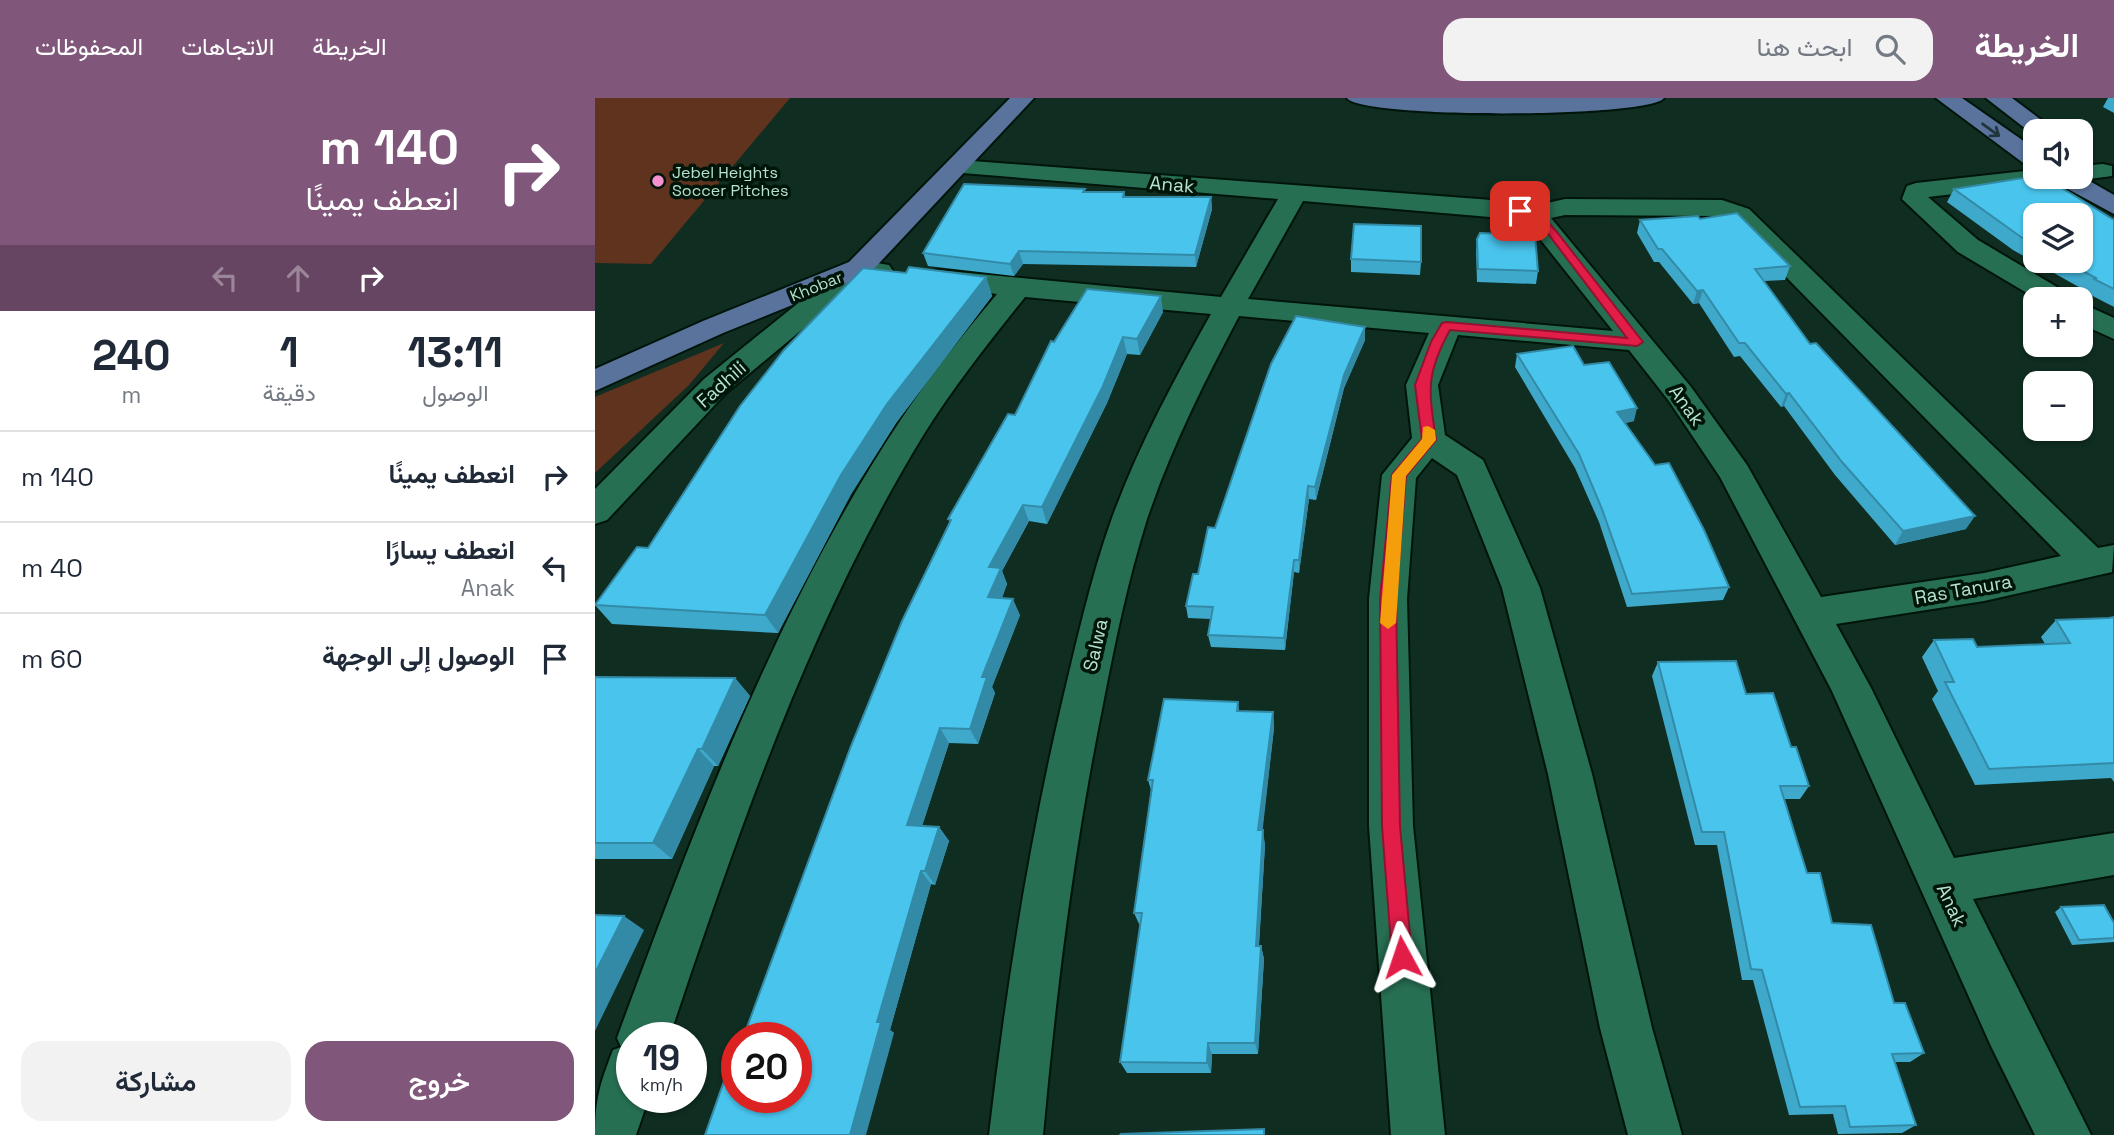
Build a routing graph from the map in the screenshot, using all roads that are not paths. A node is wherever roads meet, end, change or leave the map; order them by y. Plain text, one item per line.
1 (1023, 98) edge
2 (1357, 98) edge
3 (1653, 98) edge
4 (1947, 98) edge
5 (1997, 98) edge
6 (2027, 119) edge
7 (2023, 152) edge
8 (959, 167) junction
9 (2023, 179) edge
10 (2085, 189) edge
11 (1294, 194) junction
12 (2114, 206) edge
13 (1534, 214) junction
14 (859, 268) junction
15 (2036, 287) edge
16 (1017, 288) junction
17 (1229, 307) junction
18 (2093, 319) edge
19 (1447, 326) junction
20 (2114, 330) edge
21 (1637, 342) junction
22 (595, 381) edge
23 (1429, 440) junction
24 (595, 511) edge
25 (2103, 560) edge
26 (1811, 613) junction
27 (2114, 854) edge
28 (1941, 881) junction
29 (649, 1022) edge
30 (616, 1113) edge
31 (608, 1135) edge
32 (1016, 1135) edge
33 (1418, 1135) edge
34 (1655, 1135) edge
35 (2064, 1135) edge

1 - 8 main road, Khobar
2 - 3 main road
4 -> 7 main road
5 - 6 main road
8 - 11 street, Anak
8 - 14 main road, Khobar
9 - 15 street
10 - 12 main road
11 - 13 street, Anak
11 - 17 street, Salwa
13 - 21 street, Anak
13 - 25 street
14 - 16 street
14 - 22 main road, Khobar
14 - 24 street, Fadhili
16 - 17 street
16 - 29 street
17 - 19 street
17 - 32 street, Salwa
18 - 20 street
19 - 21 street
19 - 23 street
21 - 26 street, Anak
23 - 33 street
23 - 34 street
25 - 26 street, Ras Tanura
26 - 28 street, Anak
27 - 28 street
28 - 35 street, Anak
30 - 31 street

